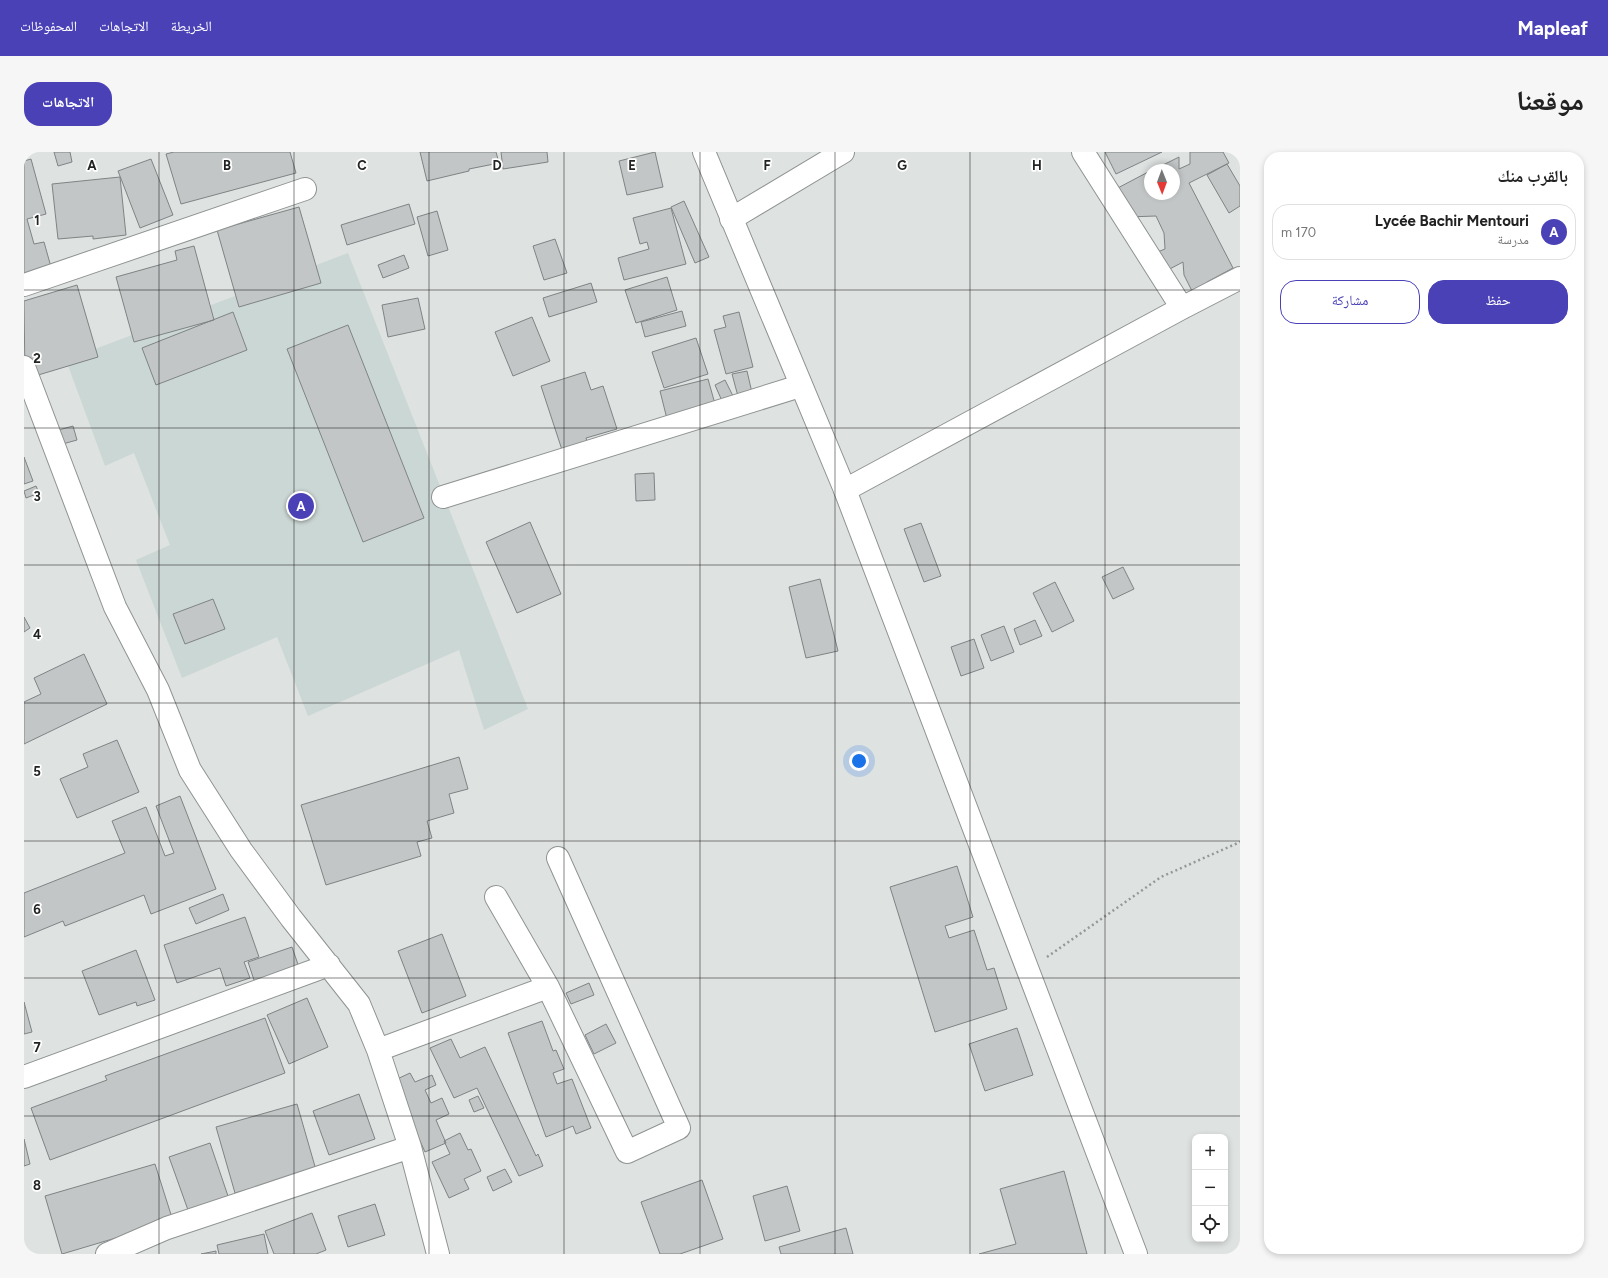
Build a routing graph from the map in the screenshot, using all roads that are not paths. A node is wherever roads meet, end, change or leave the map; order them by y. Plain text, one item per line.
1 (704, 152) edge
2 (843, 152) edge
3 (1083, 152) edge
4 (305, 189) dead end
5 (731, 219) junction
6 (1240, 278) edge
7 (24, 285) edge
8 (1182, 308) junction
9 (24, 367) edge
10 (800, 386) junction
11 (845, 490) junction
12 (443, 497) dead end
13 (558, 858) dead end
14 (496, 897) dead end
15 (329, 965) junction
16 (548, 987) junction
17 (378, 1050) junction
18 (24, 1077) edge
19 (410, 1147) junction
20 (107, 1254) edge
21 (438, 1254) edge
22 (1136, 1254) edge

1 - 5 street
2 - 5 street
3 - 8 street
4 - 7 street
5 - 10 street
6 - 8 street
8 - 11 street
9 - 15 street
10 - 11 street
10 - 12 street
11 - 22 street
13 - 16 street
14 - 16 street
15 - 17 street
15 - 18 street
16 - 17 street
17 - 19 street
19 - 20 street
19 - 21 street

